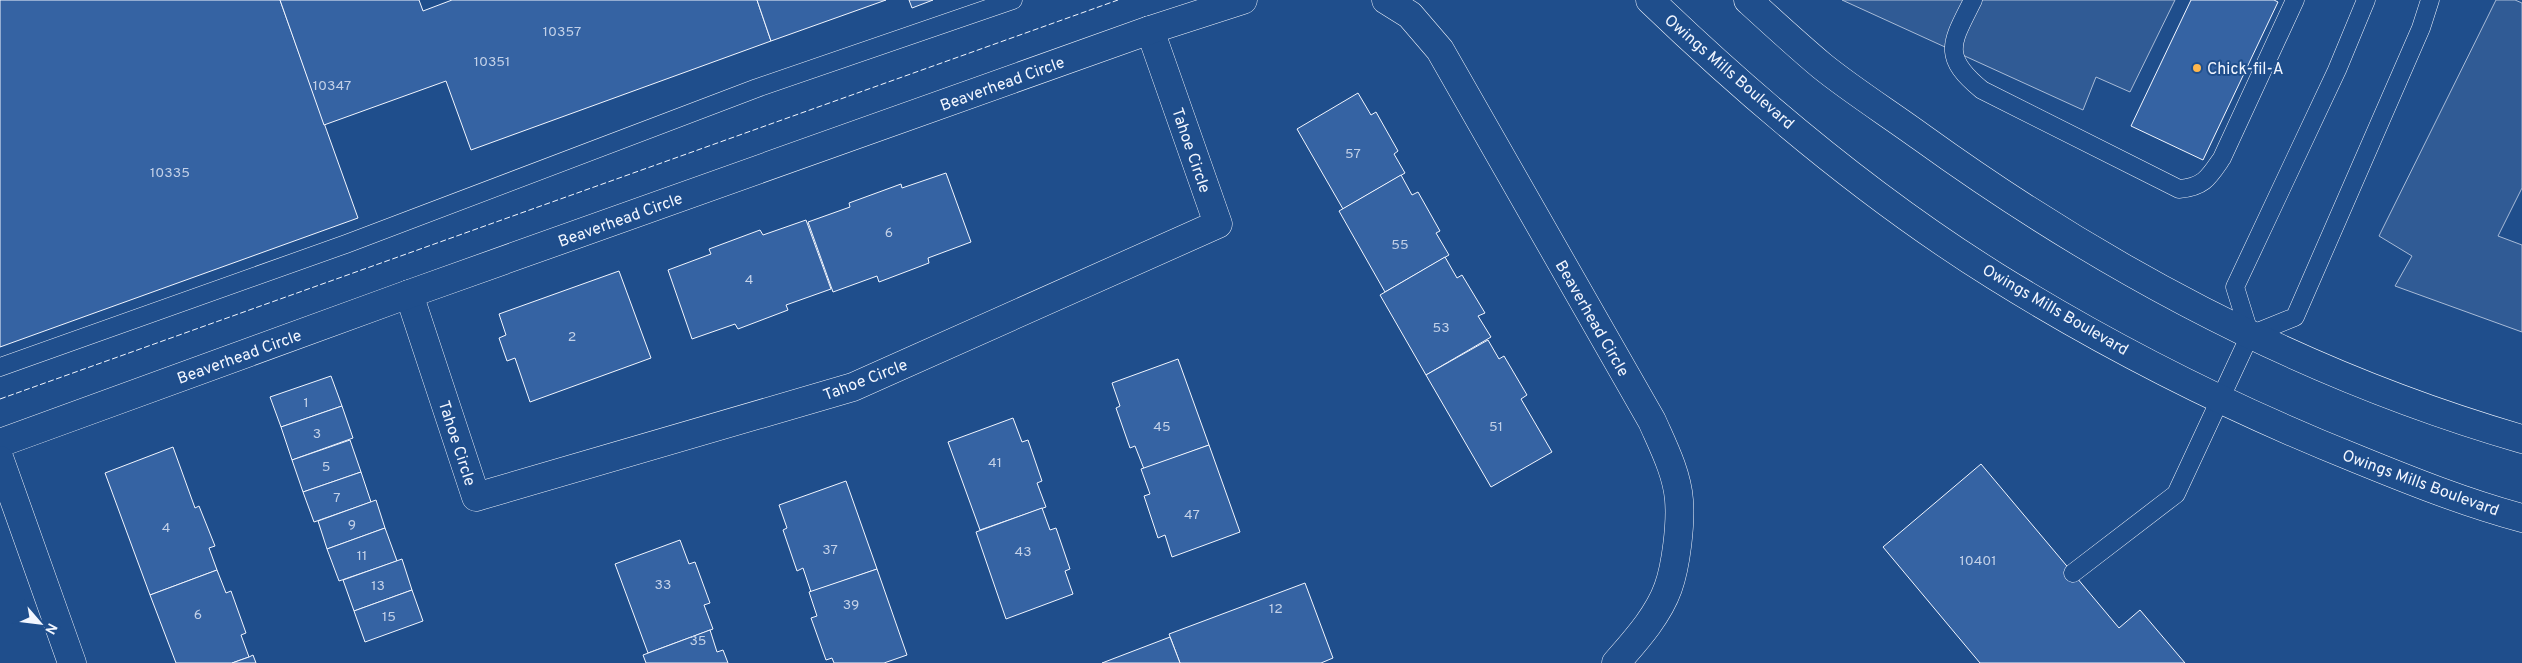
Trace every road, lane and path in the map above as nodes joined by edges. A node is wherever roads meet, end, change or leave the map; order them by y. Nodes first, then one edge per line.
1 (1013, 0) edge
2 (1243, 0) edge
3 (1386, 0) edge
4 (1650, 0) edge
5 (1748, 0) edge
6 (1973, 0) edge
7 (2295, 0) edge
8 (2366, 0) edge
9 (2430, 0) edge
10 (1150, 30) junction
11 (408, 294) junction
12 (2250, 335) junction
13 (0, 367) edge
14 (2220, 398) junction
15 (2522, 439) edge
16 (0, 443) edge
17 (0, 460) edge
18 (2522, 518) edge
19 (2073, 574) dead end
20 (72, 663) edge
21 (1616, 663) edge

1 - 13 lane
2 - 10 street, Beaverhead Circle
3 - 21 street, Beaverhead Circle
4 - 14 street, Owings Mills Boulevard
5 - 12 street
6 - 7 lane
8 - 12 lane
9 - 12 lane
10 - 11 street, Beaverhead Circle
10 - 11 street, Tahoe Circle
11 - 16 street, Beaverhead Circle
12 - 14 lane
12 - 15 street
14 - 18 street, Owings Mills Boulevard
14 - 19 lane
17 - 20 street

